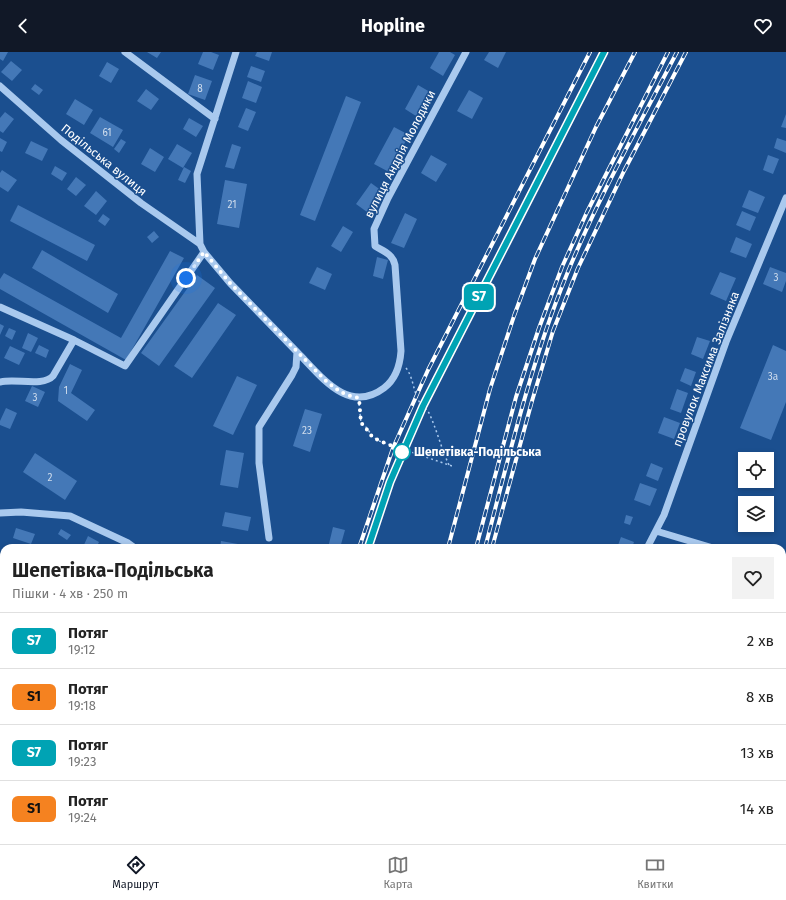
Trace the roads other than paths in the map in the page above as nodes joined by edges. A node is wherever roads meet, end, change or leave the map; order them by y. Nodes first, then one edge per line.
1 (125, 52) edge
2 (236, 52) edge
3 (466, 52) edge
4 (0, 86) edge
5 (215, 119) junction
6 (786, 198) edge
7 (200, 244) junction
8 (204, 252) junction
9 (0, 307) edge
10 (74, 340) junction
11 (297, 352) junction
12 (0, 382) edge
13 (0, 512) edge
14 (656, 531) junction
15 (269, 538) dead end
16 (129, 544) edge
17 (649, 544) edge
18 (700, 544) edge

1 - 5 street
2 - 5 street
3 - 11 street, вулиця Андрія Молодики
4 - 7 street, Подільська вулиця
5 - 7 street
6 - 14 street, провулок Максима Залізняка
7 - 8 street
8 - 10 street
8 - 11 street
9 - 10 street
10 - 12 street
11 - 15 street
13 - 16 street
14 - 17 street, провулок Максима Залізняка
14 - 18 street

